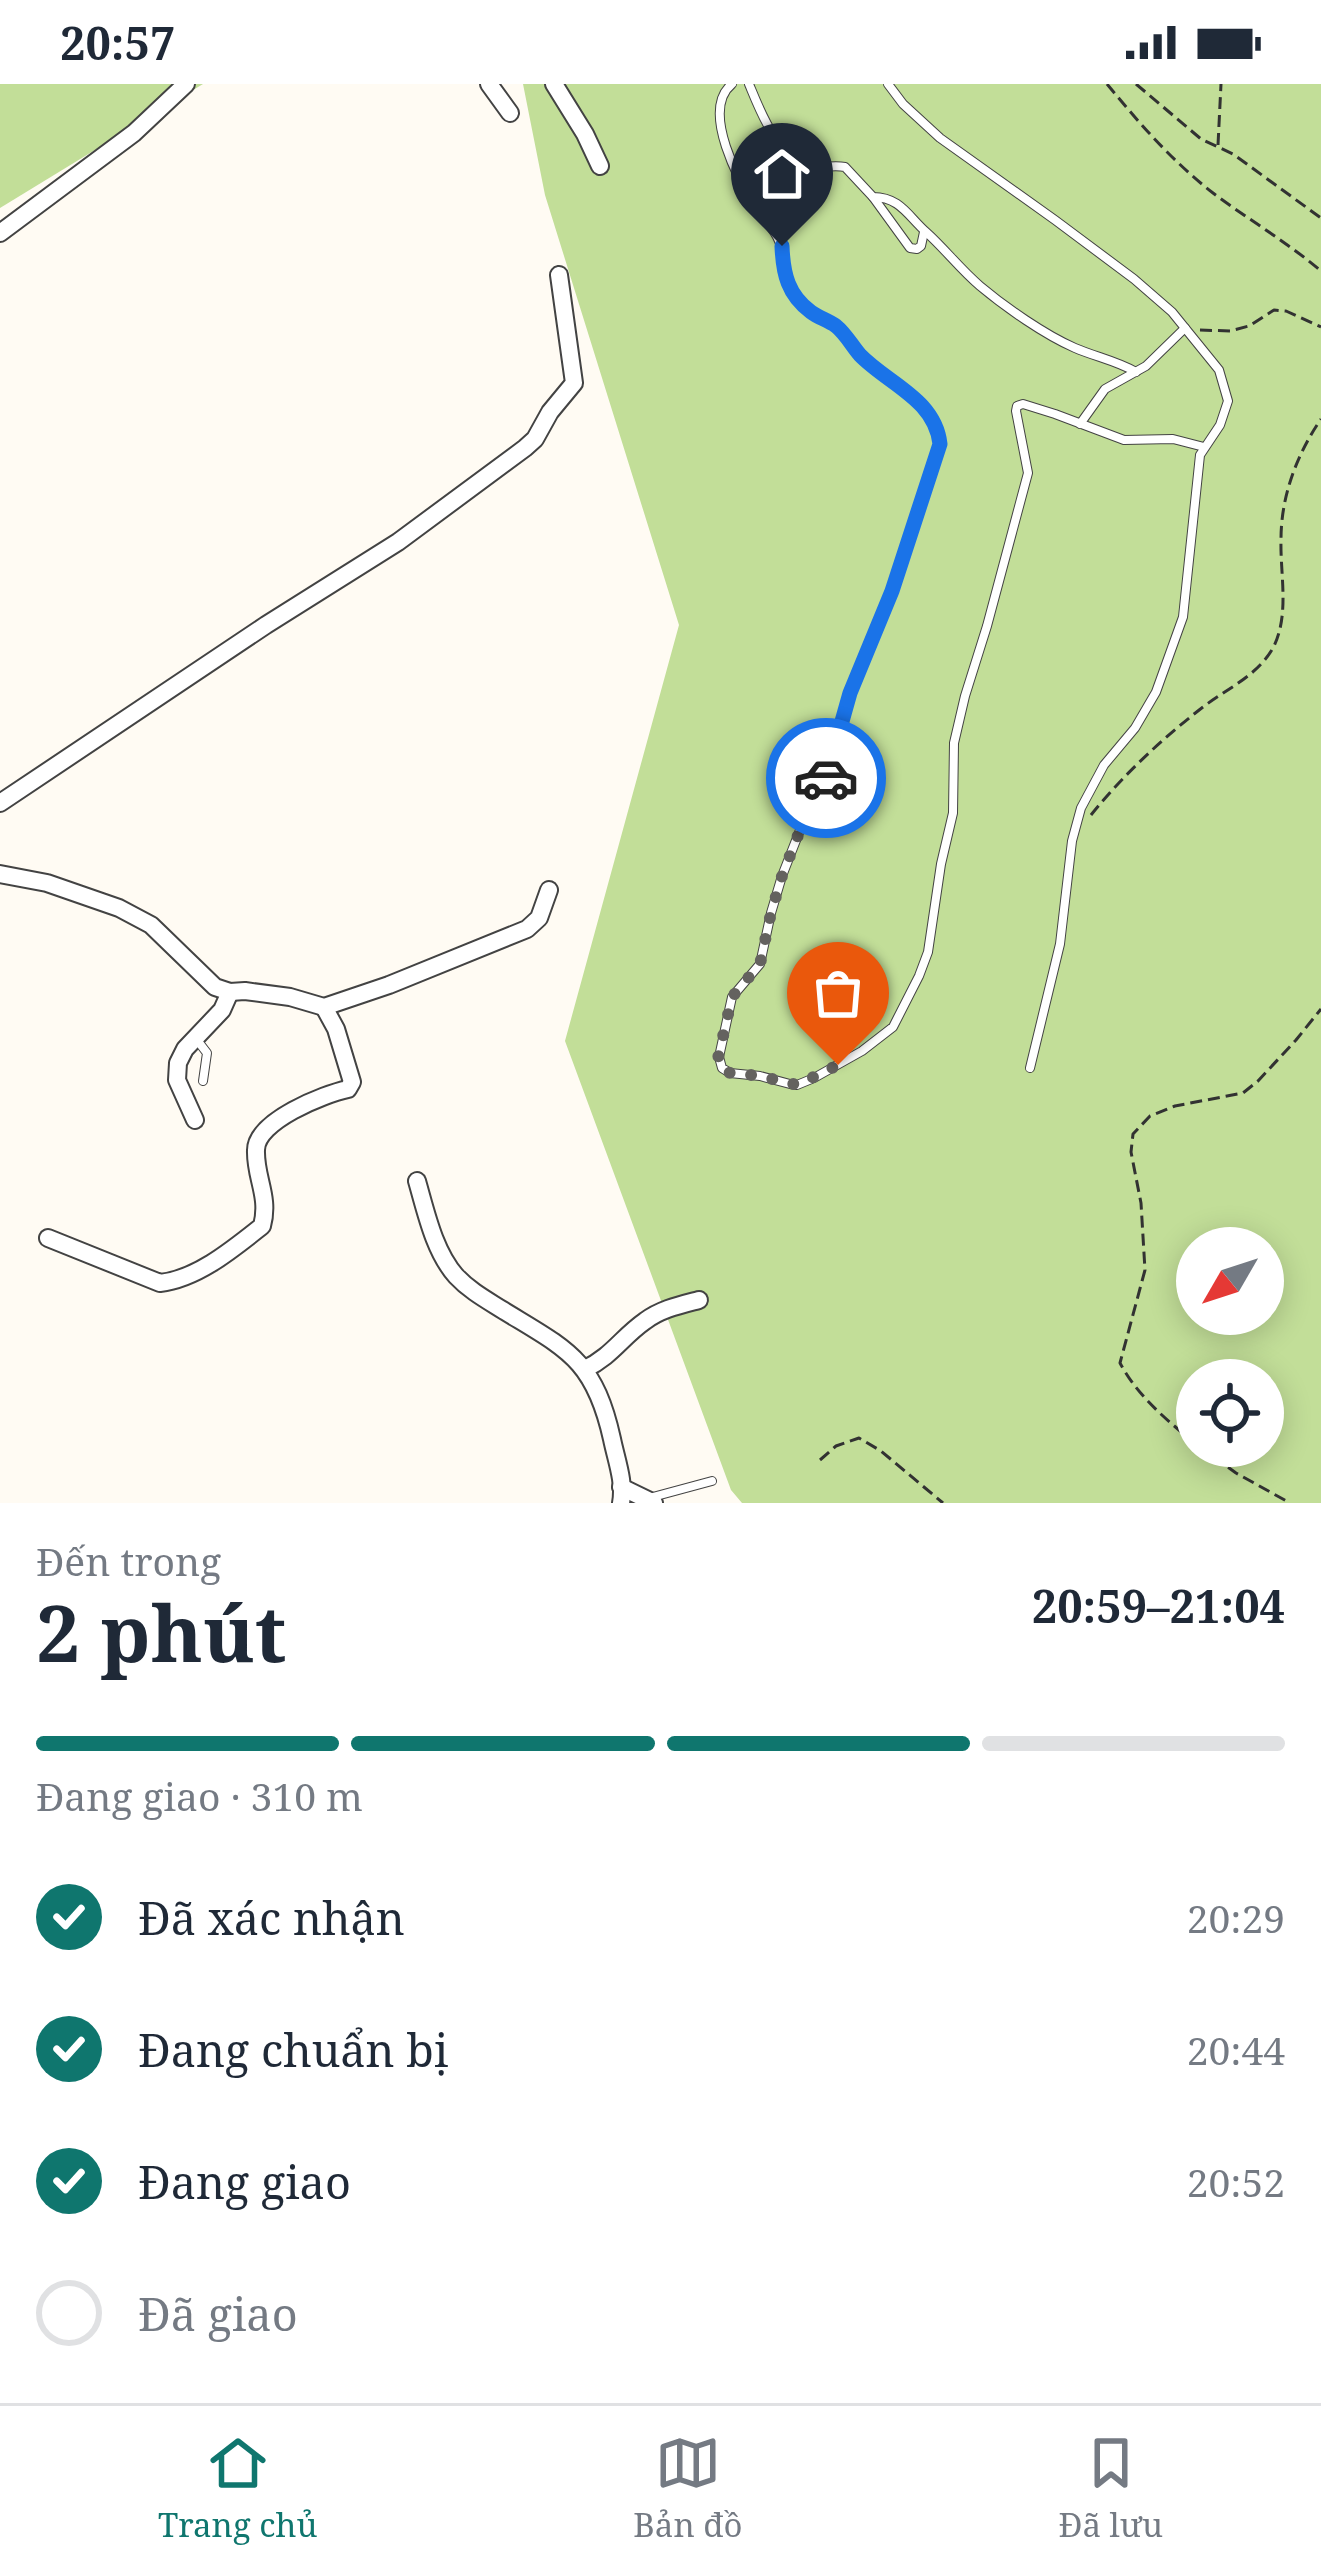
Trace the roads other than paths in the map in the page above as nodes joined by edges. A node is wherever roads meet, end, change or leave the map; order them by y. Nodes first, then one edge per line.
1 (186, 84) edge
2 (489, 84) edge
3 (554, 84) edge
4 (733, 84) edge
5 (749, 84) edge
6 (888, 84) edge
7 (510, 113) dead end
8 (600, 166) dead end
9 (873, 197) junction
10 (923, 230) junction
11 (0, 233) edge
12 (560, 274) dead end
13 (1186, 328) junction
14 (1136, 372) junction
15 (1080, 424) junction
16 (1204, 447) junction
17 (0, 803) edge
18 (0, 874) edge
19 (549, 890) dead end
20 (230, 992) junction
21 (324, 1007) junction
22 (196, 1038) junction
23 (1030, 1068) dead end
24 (203, 1081) dead end
25 (196, 1120) dead end
26 (417, 1181) dead end
27 (48, 1238) dead end
28 (699, 1300) dead end
29 (585, 1369) junction
30 (712, 1481) dead end
31 (621, 1495) edge
32 (651, 1501) edge

1 - 11 street
2 - 7 street
3 - 8 street
4 - 15 lane
5 - 9 lane
6 - 13 lane
9 - 10 lane
9 - 10 lane
10 - 14 lane
12 - 17 street
13 - 14 lane
13 - 16 lane
14 - 15 lane
15 - 16 lane
16 - 23 lane
18 - 20 street
19 - 21 street
20 - 21 street
20 - 22 street
21 - 27 street
22 - 24 lane
22 - 25 street
26 - 29 street
28 - 29 street
29 - 31 street
30 - 32 lane
31 - 32 street

